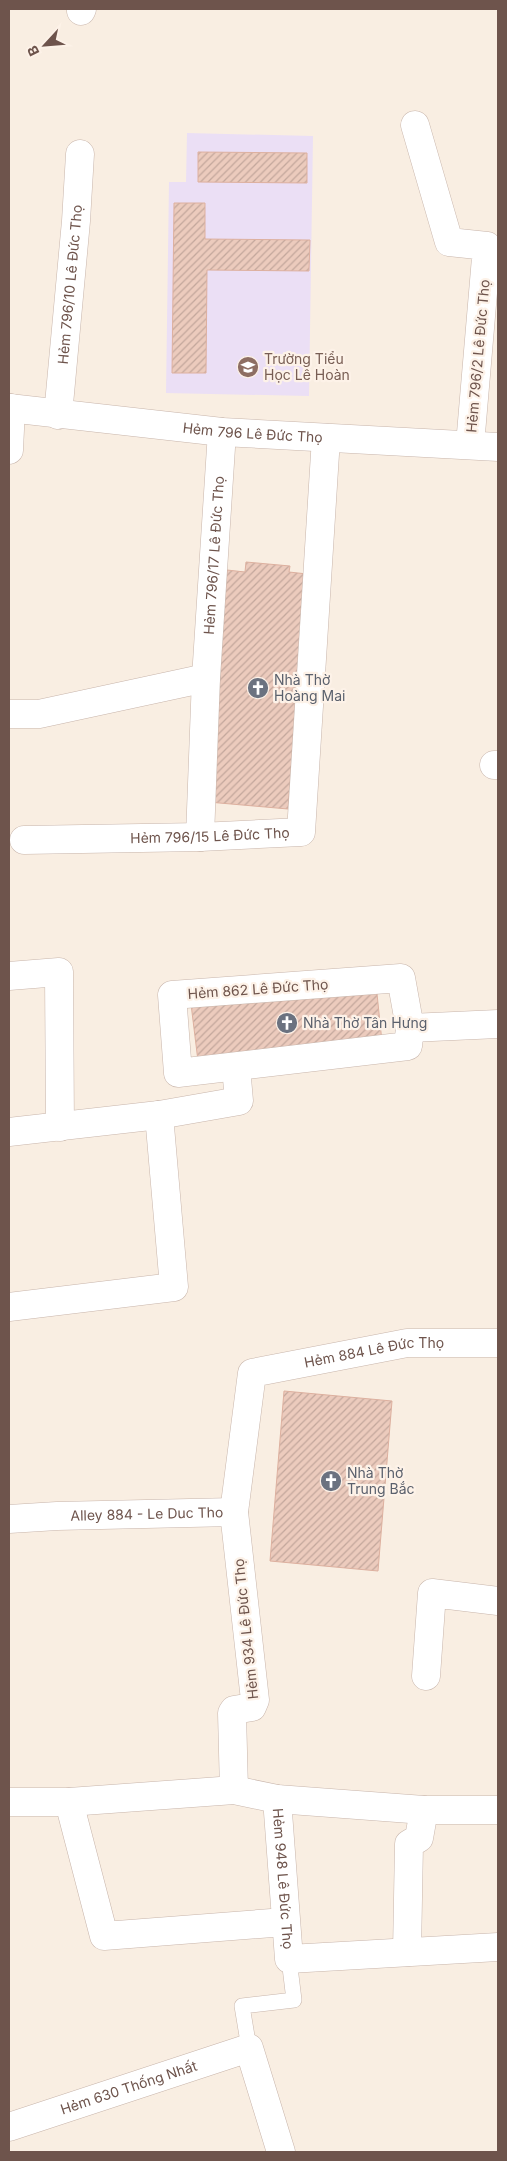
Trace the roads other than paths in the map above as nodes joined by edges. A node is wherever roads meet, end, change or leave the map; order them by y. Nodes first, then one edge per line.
1 (415, 126) dead end
2 (80, 154) dead end
3 (10, 408) edge
4 (58, 414) junction
5 (222, 432) junction
6 (326, 438) junction
7 (470, 445) junction
8 (498, 447) edge
9 (9, 450) edge
10 (206, 678) junction
11 (9, 714) edge
12 (200, 837) junction
13 (24, 840) dead end
14 (9, 976) edge
15 (498, 1024) edge
16 (410, 1028) junction
17 (236, 1067) junction
18 (158, 1115) junction
19 (60, 1127) junction
20 (9, 1132) edge
21 (9, 1307) edge
22 (498, 1343) edge
23 (234, 1512) junction
24 (9, 1519) edge
25 (498, 1601) edge
26 (426, 1676) dead end
27 (234, 1790) junction
28 (277, 1799) junction
29 (9, 1802) edge
30 (69, 1802) junction
31 (424, 1810) junction
32 (498, 1810) edge
33 (286, 1922) junction
34 (498, 1947) edge
35 (406, 1952) junction
36 (290, 1959) junction
37 (249, 2048) junction
38 (9, 2127) edge
39 (282, 2152) edge

1 - 7 street, Hẻm 796/2 Lê Đức Thọ
2 - 4 street, Hẻm 796/10 Lê Đức Thọ
3 - 4 street, Hẻm 796 Lê Đức Thọ
3 - 9 street
4 - 5 street, Hẻm 796 Lê Đức Thọ
5 - 6 street, Hẻm 796 Lê Đức Thọ
5 - 10 street, Hẻm 796/17 Lê Đức Thọ
6 - 7 street, Hẻm 796 Lê Đức Thọ
6 - 12 street, Hẻm 796/15 Lê Đức Thọ
7 - 8 street, Hẻm 796 Lê Đức Thọ
10 - 11 street
10 - 12 street, Hẻm 796/17 Lê Đức Thọ
12 - 13 street, Hẻm 796/15 Lê Đức Thọ
14 - 19 street
15 - 16 street
16 - 17 street, Hẻm 862 Lê Đức Thọ
16 - 17 street, Hẻm 862 Lê Đức Thọ
17 - 18 street
18 - 19 street
18 - 21 street
19 - 20 street
22 - 23 street, Alley 884 - Le Duc Tho
23 - 24 street, Alley 884 - Le Duc Tho
23 - 27 street, Hẻm 934 Lê Đức Thọ
25 - 26 street
27 - 28 street, Hẻm 948 Lê Đức Thọ
27 - 30 street, Hẻm 948 Lê Đức Thọ
28 - 31 street
28 - 33 street, Hẻm 948 Lê Đức Thọ
29 - 30 street, Hẻm 948 Lê Đức Thọ
30 - 33 street
31 - 32 street
31 - 35 street
33 - 36 street, Hẻm 948 Lê Đức Thọ
34 - 35 street, Hẻm 948 Lê Đức Thọ
35 - 36 street, Hẻm 948 Lê Đức Thọ
36 - 37 lane
37 - 38 street, Hẻm 630 Thống Nhất
37 - 39 street

